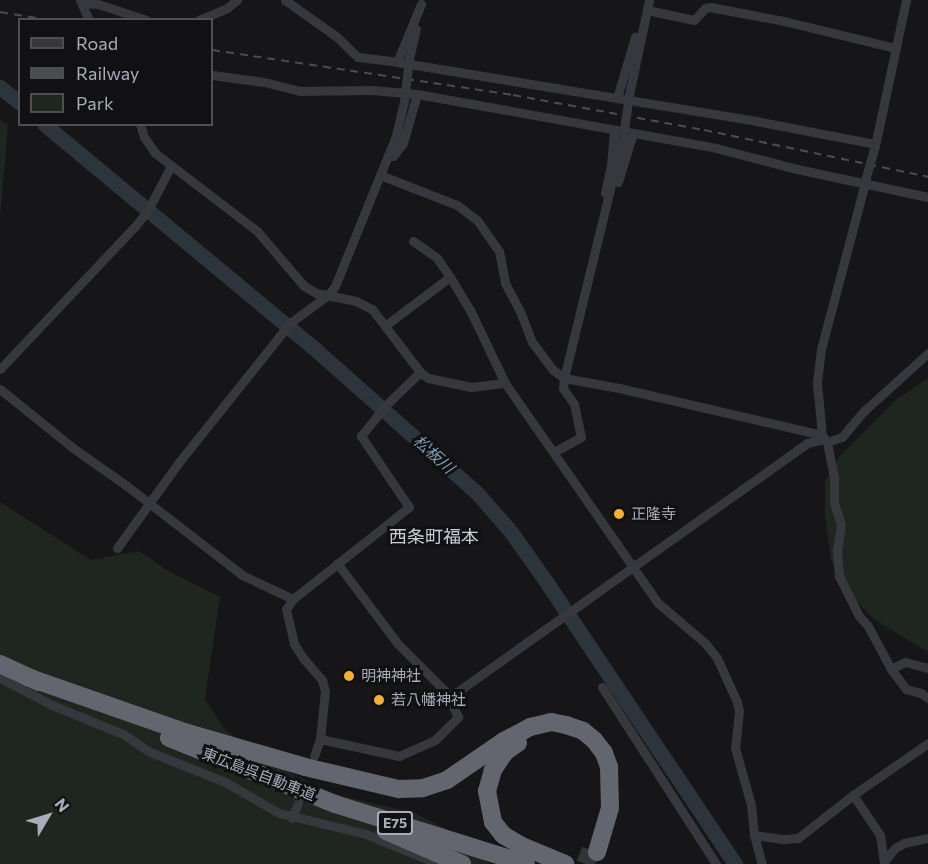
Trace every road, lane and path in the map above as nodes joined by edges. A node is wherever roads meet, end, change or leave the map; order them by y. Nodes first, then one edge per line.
1 (237, 0) edge
2 (285, 0) edge
3 (906, 0) edge
4 (81, 1) edge
5 (421, 2) edge
6 (648, 5) edge
7 (88, 18) edge
8 (140, 18) edge
9 (204, 18) edge
10 (642, 27) junction
11 (896, 48) junction
12 (397, 62) junction
13 (213, 75) edge
14 (417, 93) junction
15 (617, 98) junction
16 (141, 126) edge
17 (614, 130) junction
18 (628, 135) junction
19 (875, 145) junction
20 (388, 156) junction
21 (171, 166) junction
22 (380, 176) junction
23 (866, 180) junction
24 (928, 197) edge
25 (606, 204) junction
26 (413, 241) dead end
27 (450, 277) junction
28 (329, 294) junction
29 (316, 298) junction
30 (386, 325) junction
31 (928, 353) edge
32 (0, 369) edge
33 (420, 372) junction
34 (564, 378) junction
35 (505, 383) junction
36 (0, 389) edge
37 (824, 438) junction
38 (554, 452) junction
39 (151, 504) junction
40 (117, 548) dead end
41 (337, 563) junction
42 (632, 569) junction
43 (293, 599) junction
44 (0, 664) edge
45 (928, 668) edge
46 (891, 669) junction
47 (27, 676) junction
48 (0, 678) edge
49 (602, 687) dead end
50 (450, 697) junction
51 (928, 699) edge
52 (320, 739) junction
53 (928, 743) edge
54 (314, 756) dead end
55 (266, 777) junction
56 (853, 795) junction
57 (298, 803) dead end
58 (292, 818) junction
59 (754, 835) junction
60 (928, 838) edge
61 (885, 862) edge
62 (439, 864) edge
63 (462, 864) edge
64 (526, 864) edge
65 (565, 864) edge
66 (716, 864) edge
67 (762, 864) edge

1 - 9 street
2 - 12 street
3 - 11 street
4 - 7 street
4 - 8 street
5 - 12 street
5 - 20 street, bridge
6 - 10 street
6 - 11 street
10 - 15 street
10 - 18 street, bridge
11 - 19 street
12 - 15 street
13 - 14 street
14 - 17 street
14 - 20 street
15 - 19 street
16 - 21 street
17 - 18 street
17 - 25 street
18 - 23 street
18 - 25 street
19 - 23 street, bridge
20 - 22 street
21 - 29 street
21 - 32 street
22 - 28 street
22 - 34 street
23 - 24 street
23 - 37 street
25 - 34 street
26 - 27 street
27 - 30 street
27 - 35 street
28 - 29 street
28 - 30 street
29 - 39 street
30 - 33 street
31 - 37 street
33 - 35 street
33 - 41 street
34 - 37 street
34 - 38 street
35 - 38 street
36 - 39 street
37 - 42 street
37 - 46 street
38 - 42 street
39 - 40 street
39 - 43 street
41 - 43 street
41 - 50 street
42 - 50 street
42 - 59 street
43 - 52 street
44 - 47 highway, 東広島呉自動車道 / E75
45 - 46 street
46 - 51 street
47 - 55 highway, 東広島呉自動車道 / E75
47 - 65 highway
48 - 58 street
49 - 66 street
50 - 52 street
52 - 54 street
53 - 56 street
55 - 63 highway
55 - 64 highway, 東広島呉自動車道 / E75
56 - 59 street
56 - 61 street
57 - 58 street
58 - 62 street
59 - 67 street
60 - 61 street

